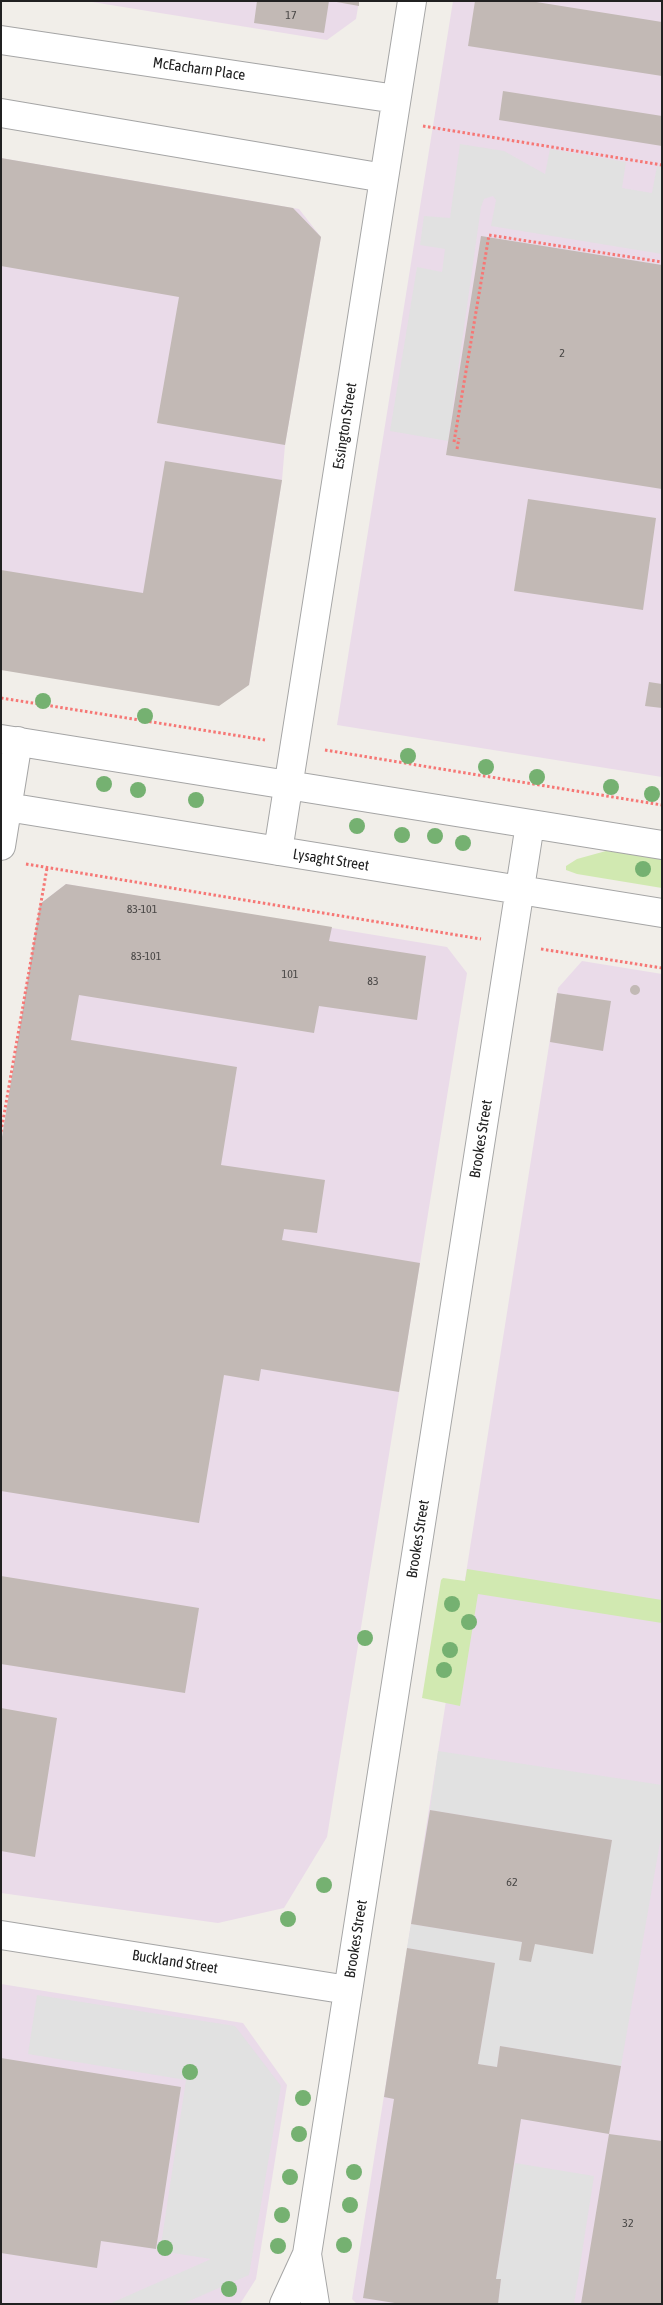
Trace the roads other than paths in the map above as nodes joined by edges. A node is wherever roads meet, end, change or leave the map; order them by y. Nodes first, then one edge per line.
1 (412, 1) edge
2 (1, 40) edge
3 (395, 110) junction
4 (1, 113) edge
5 (384, 178) junction
6 (9, 740) edge
7 (288, 785) junction
8 (4, 807) edge
9 (530, 824) junction
10 (662, 845) edge
11 (278, 851) junction
12 (10, 854) edge
13 (519, 890) junction
14 (662, 913) edge
15 (1, 1935) edge
16 (348, 1990) junction
17 (307, 2254) junction
18 (284, 2304) edge
19 (315, 2304) edge

1 - 3 street, Essington Street
2 - 3 street, McEacharn Place
3 - 5 street, Essington Street
4 - 5 street
5 - 7 street, Essington Street
6 - 7 street
6 - 8 street
7 - 9 street
7 - 11 street, Essington Street
8 - 11 street, Lysaght Street
8 - 12 street
9 - 10 street
9 - 13 street, Brookes Street
11 - 13 street, Lysaght Street
13 - 14 street, Lysaght Street
13 - 16 street, Brookes Street
15 - 16 street, Buckland Street
16 - 17 street, Brookes Street
17 - 18 street, Brookes Street
17 - 19 street, Brookes Street

